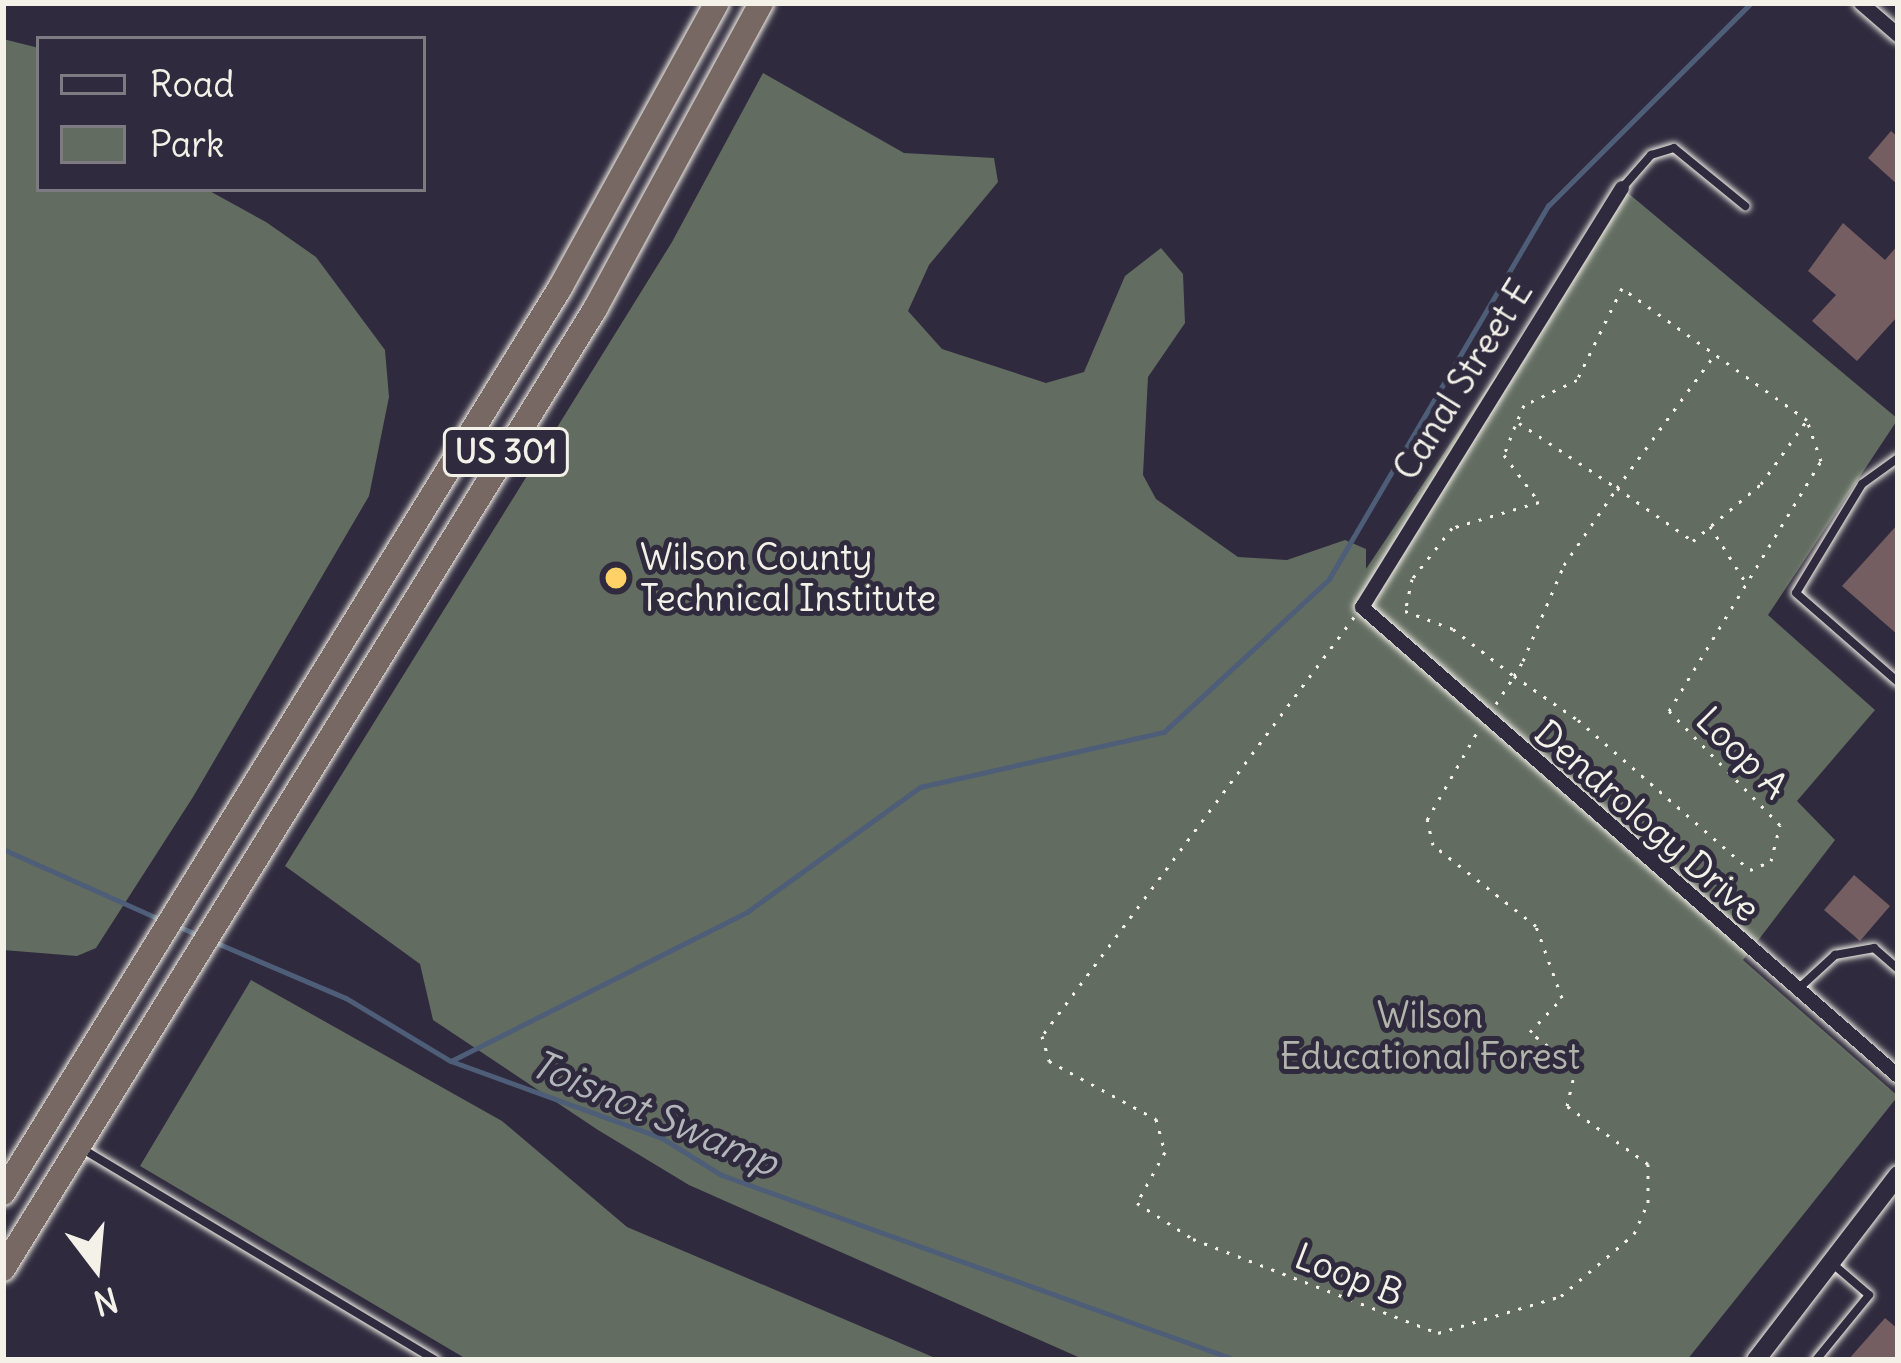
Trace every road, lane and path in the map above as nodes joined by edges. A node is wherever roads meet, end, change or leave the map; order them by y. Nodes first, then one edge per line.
1 (717, 3) edge
2 (761, 3) edge
3 (1861, 3) edge
4 (1898, 35) edge
5 (1622, 188) joint
6 (1745, 206) dead end
7 (1713, 356) junction
8 (1517, 421) junction
9 (1807, 421) junction
10 (1898, 458) edge
11 (1617, 488) junction
12 (1709, 525) junction
13 (1747, 586) junction
14 (1362, 607) junction
15 (1514, 676) junction
16 (1898, 682) edge
17 (1484, 722) junction
18 (1898, 968) edge
19 (1797, 990) junction
20 (1898, 1076) edge
21 (79, 1147) junction
22 (1898, 1175) edge
23 (3, 1193) edge
24 (1831, 1262) junction
25 (3, 1269) edge
26 (1765, 1357) edge
27 (434, 1360) edge
28 (1816, 1360) edge

1 - 23 highway, US 301
2 - 21 highway, US 301
3 - 4 street
5 - 6 lane
5 - 14 street, Canal Street E
7 - 8 path
7 - 9 path
7 - 11 path
8 - 11 path
8 - 15 path, Loop A
9 - 12 path
9 - 13 path, Loop A
10 - 16 lane
11 - 12 path
11 - 15 path
12 - 13 path
13 - 15 path, Loop A
14 - 17 street, Dendrology Drive
14 - 17 path, Loop B
15 - 17 path
17 - 19 street, Dendrology Drive
18 - 19 lane
19 - 20 street, Dendrology Drive
21 - 25 highway, US 301
21 - 27 lane
22 - 24 main road
24 - 26 main road
24 - 28 lane

